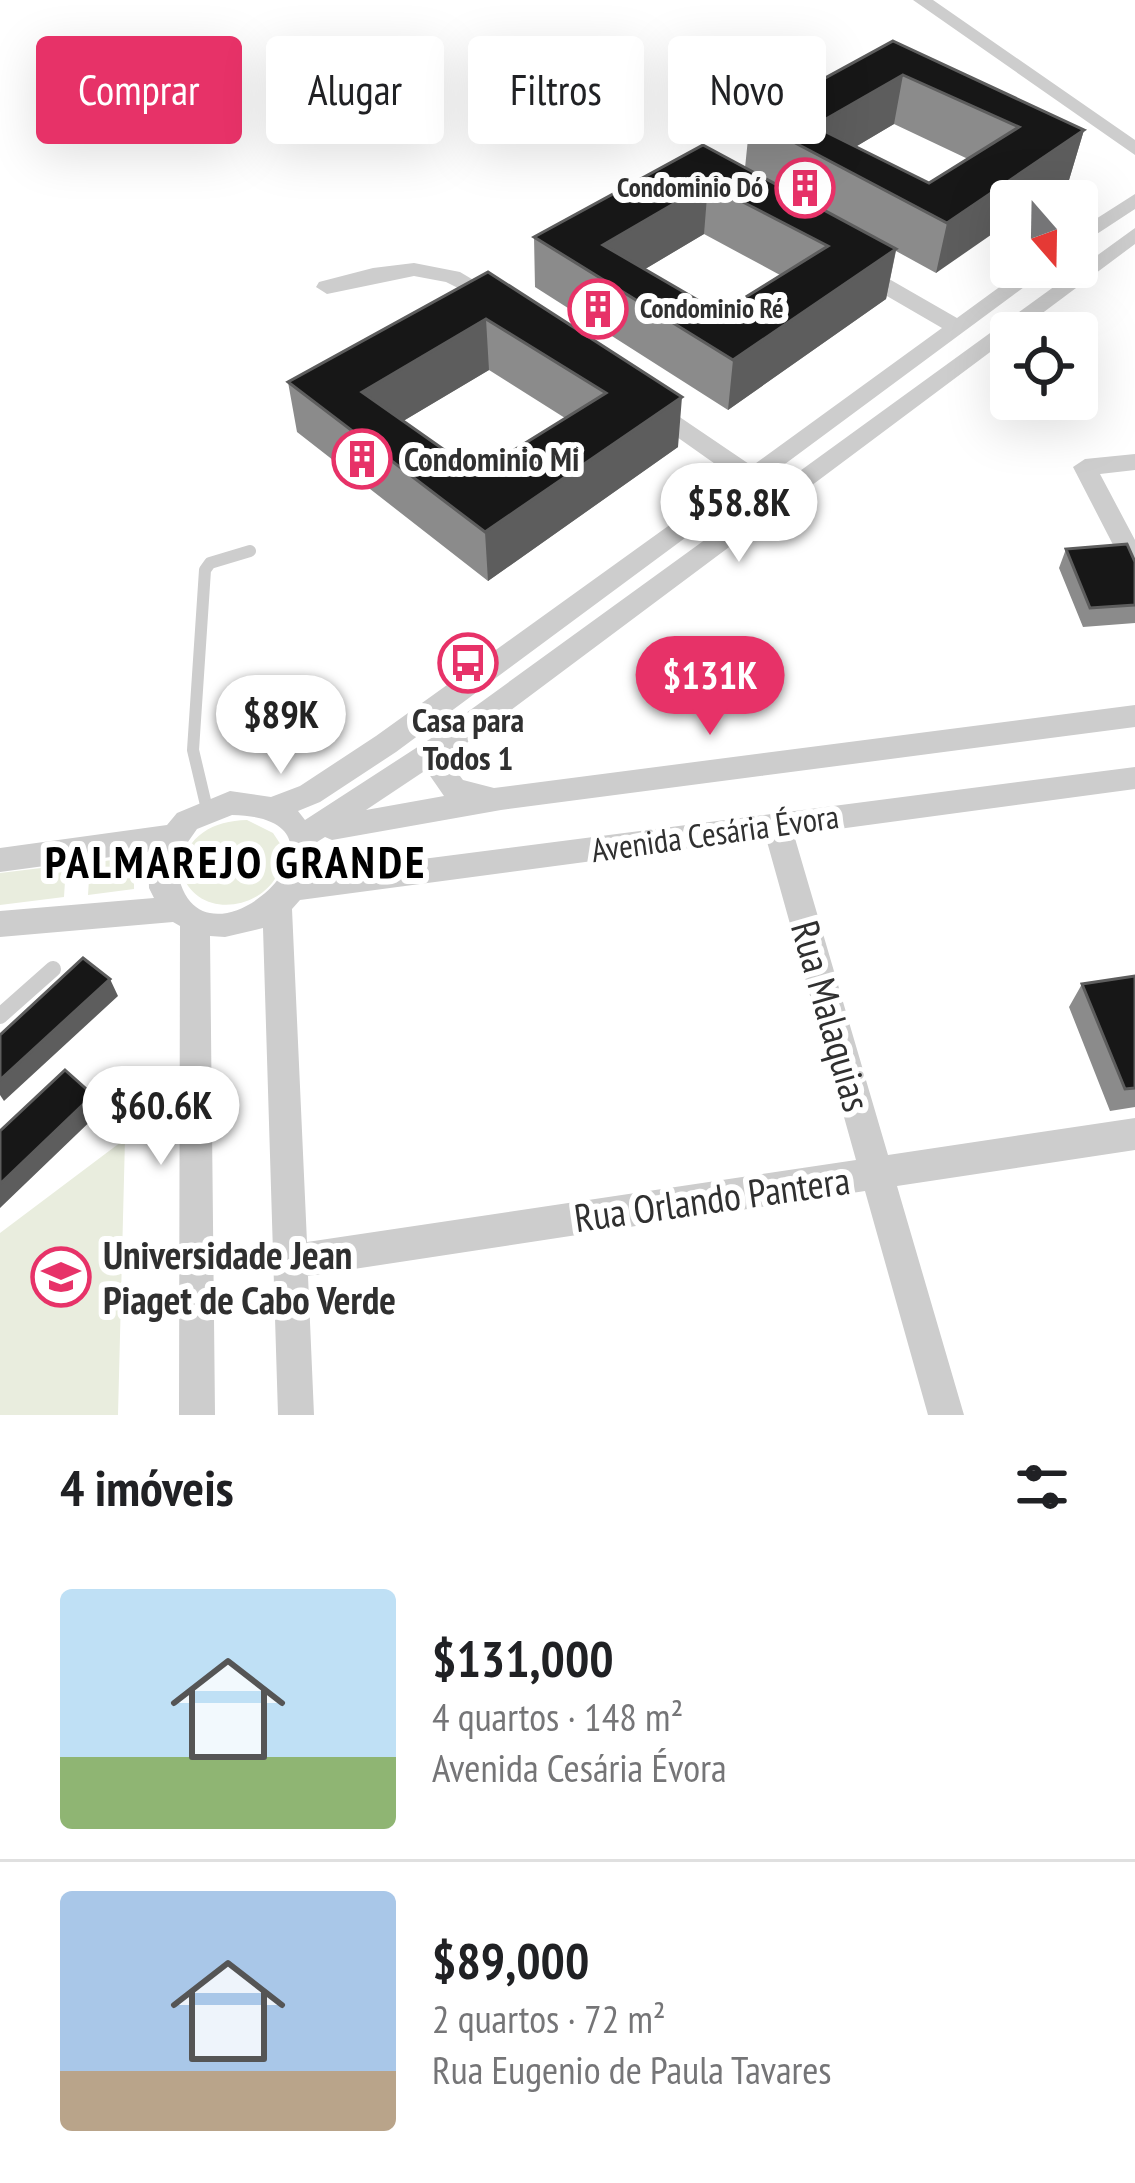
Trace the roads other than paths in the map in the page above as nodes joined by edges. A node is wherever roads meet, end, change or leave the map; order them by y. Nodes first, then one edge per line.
1 (922, 0) edge
2 (949, 0) edge
3 (1135, 128) edge
4 (1135, 148) edge
5 (1135, 200) edge
6 (1098, 227) edge
7 (1135, 233) edge
8 (836, 258) edge
9 (327, 287) dead end
10 (1011, 288) edge
11 (521, 317) edge
12 (956, 327) junction
13 (636, 397) edge
14 (1135, 462) edge
15 (751, 477) junction
16 (250, 551) dead end
17 (1135, 564) edge
18 (1135, 716) edge
19 (442, 745) junction
20 (1135, 778) edge
21 (501, 798) junction
22 (273, 808) junction
23 (207, 809) junction
24 (777, 825) junction
25 (171, 837) junction
26 (302, 837) junction
27 (0, 860) edge
28 (286, 897) junction
29 (185, 915) junction
30 (0, 923) edge
31 (53, 969) dead end
32 (0, 1016) edge
33 (1135, 1134) edge
34 (877, 1175) junction
35 (288, 1262) junction
36 (196, 1415) edge
37 (296, 1415) edge
38 (946, 1415) edge

1 - 4 street
2 - 3 street
5 - 6 street
7 - 19 street
8 - 12 street
9 - 11 street
10 - 12 street
12 - 15 street
13 - 15 street
14 - 17 street
15 - 22 street
16 - 23 lane
18 - 21 street, Avenida Cesária Évora
19 - 21 street
19 - 26 street
20 - 24 street, Avenida Cesária Évora
21 - 26 street, Avenida Cesária Évora
22 - 23 street
22 - 26 street
23 - 25 street
24 - 28 street, Avenida Cesária Évora
24 - 34 street, Rua Malaquias
25 - 27 street
25 - 29 street
26 - 28 street
28 - 29 street
28 - 35 street
29 - 30 street
29 - 36 street
31 - 32 lane
33 - 34 street, Rua Orlando Pantera
34 - 35 street, Rua Orlando Pantera
34 - 38 street, Rua Malaquias
35 - 37 street

